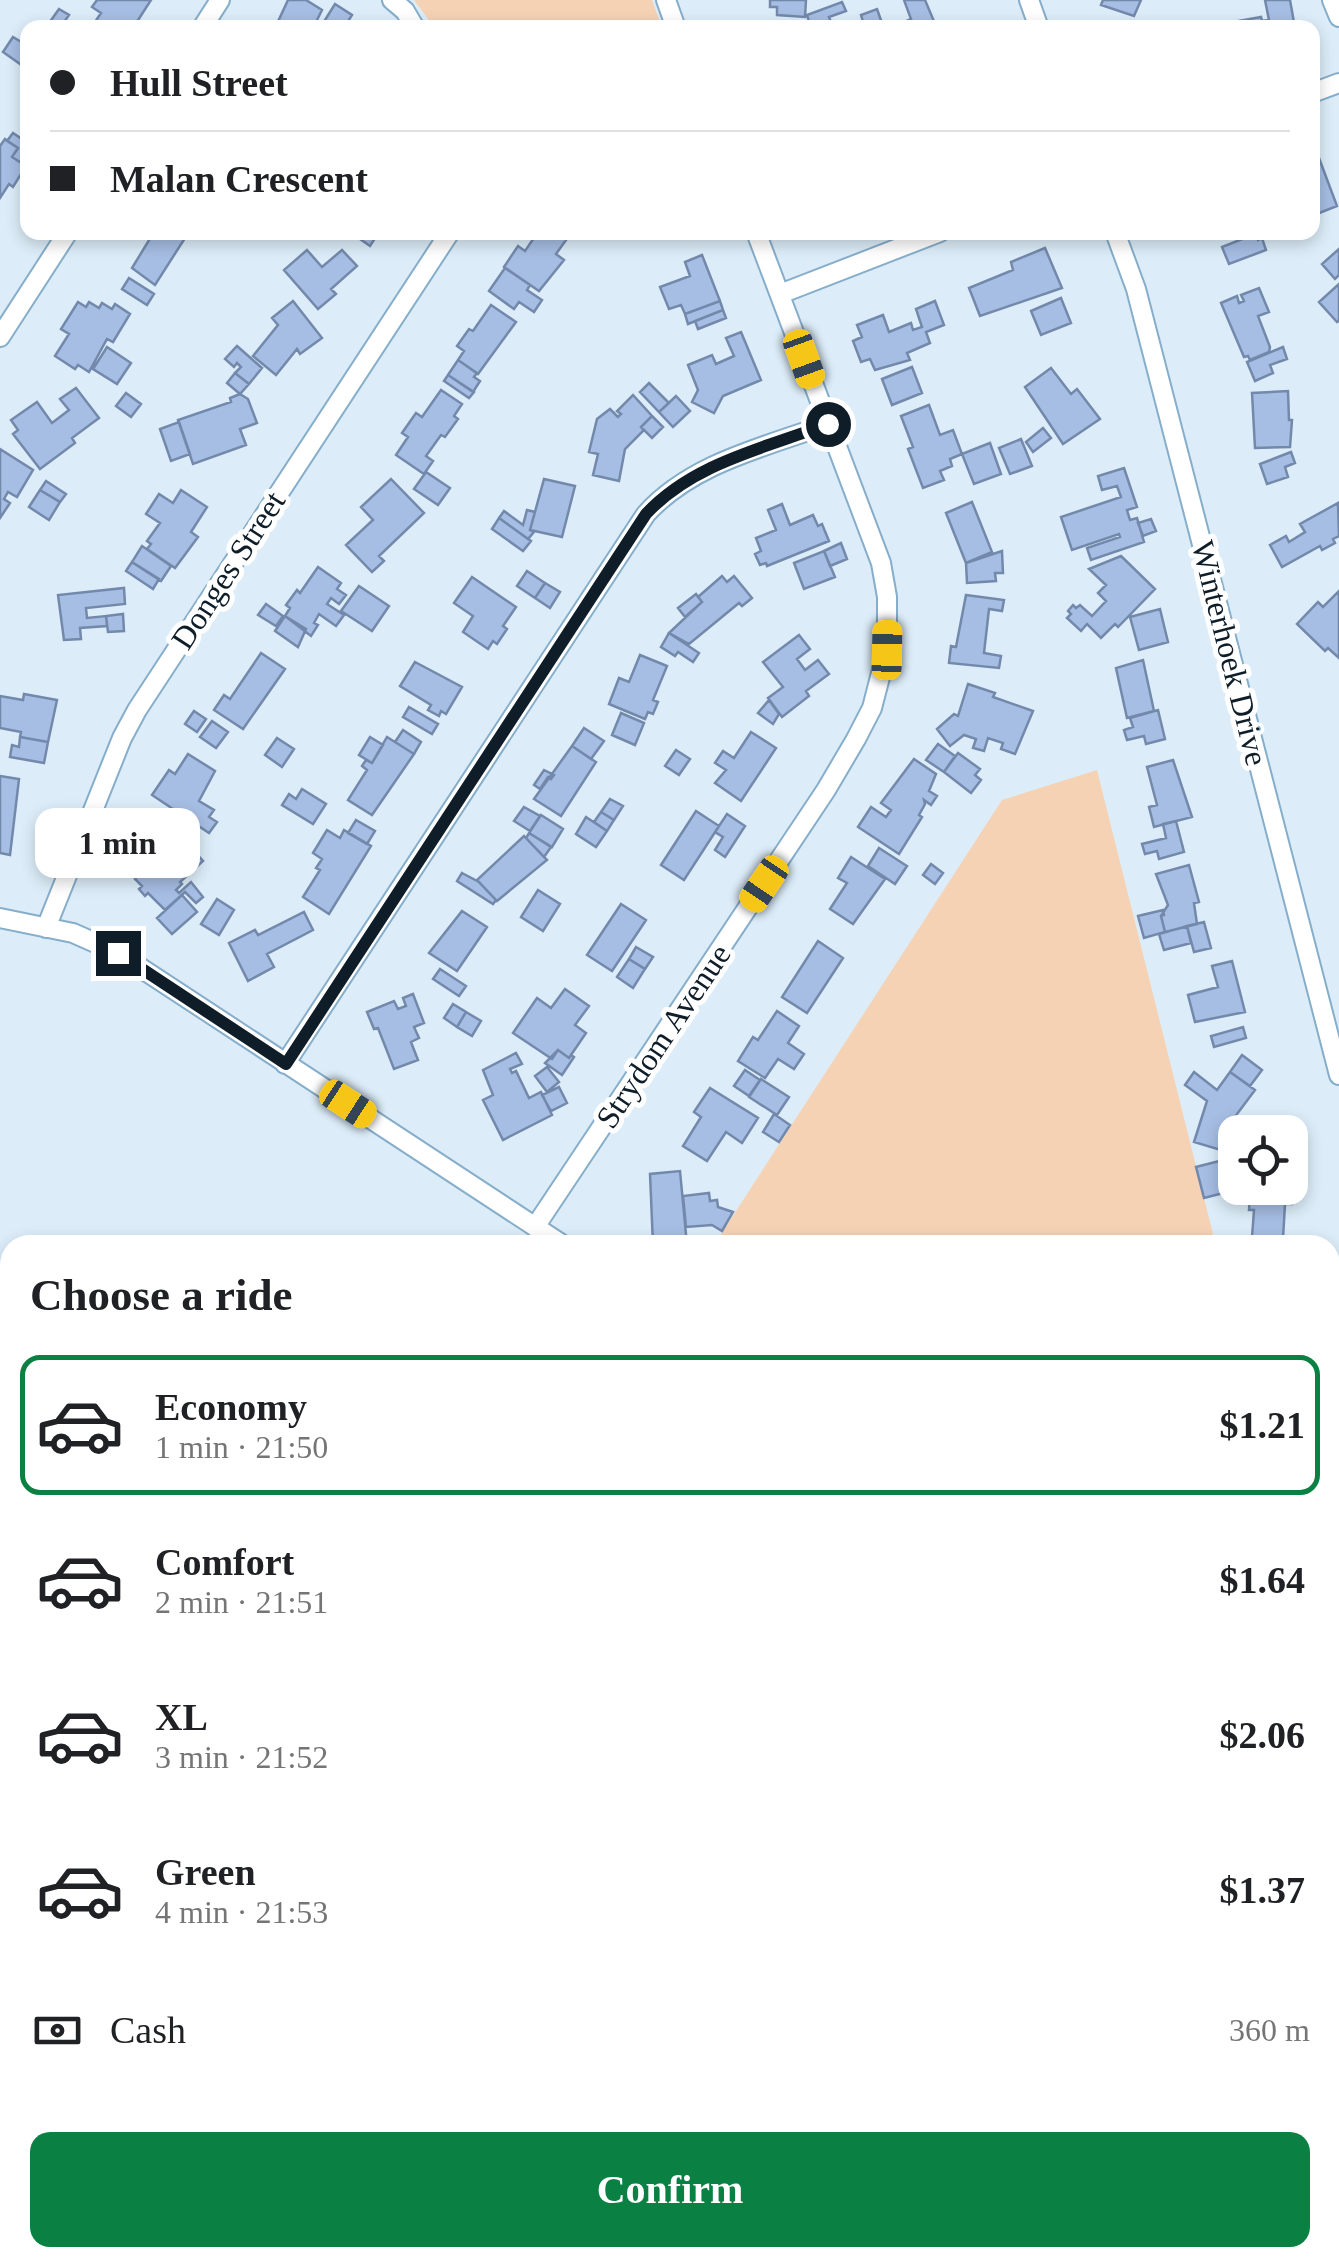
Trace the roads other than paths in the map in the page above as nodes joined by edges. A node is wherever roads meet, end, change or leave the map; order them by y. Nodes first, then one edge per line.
1 (392, 0) edge
2 (1332, 0) edge
3 (1339, 17) edge
4 (409, 20) edge
5 (63, 240) edge
6 (445, 240) edge
7 (759, 240) edge
8 (919, 240) edge
9 (1118, 240) edge
10 (780, 294) junction
11 (0, 337) edge
12 (828, 424) junction
13 (0, 918) edge
14 (46, 928) junction
15 (286, 1064) junction
16 (1339, 1075) edge
17 (535, 1227) junction
18 (547, 1235) edge

1 - 4 street
2 - 3 street
5 - 11 street
6 - 14 street, Donges Street
7 - 10 street, Strydom Avenue
8 - 10 street
9 - 16 street, Winterhoek Drive
10 - 12 street, Strydom Avenue
12 - 15 street
12 - 17 street, Strydom Avenue
13 - 14 street
14 - 15 street
15 - 17 street
17 - 18 street

